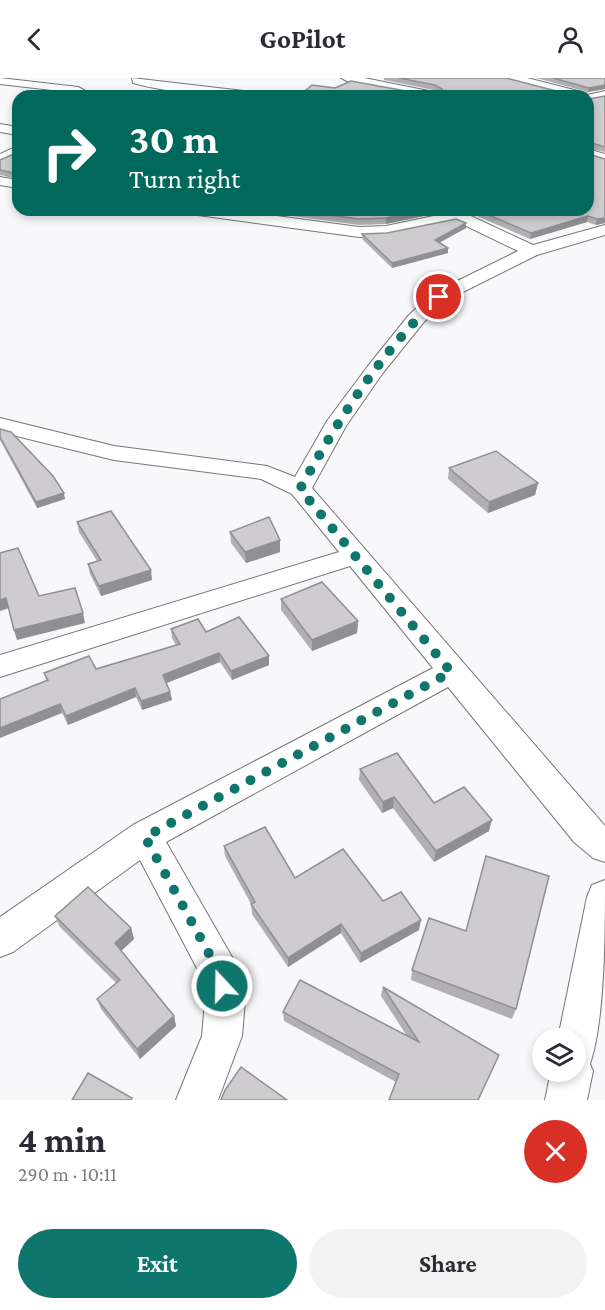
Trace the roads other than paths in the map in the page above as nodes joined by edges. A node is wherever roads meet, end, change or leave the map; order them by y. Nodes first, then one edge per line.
1 (138, 78) edge
2 (346, 78) edge
3 (511, 78) edge
4 (20, 80) edge
5 (0, 81) edge
6 (0, 90) edge
7 (78, 90) dead end
8 (200, 90) edge
9 (405, 90) edge
10 (558, 90) edge
11 (242, 216) edge
12 (440, 216) edge
13 (457, 216) edge
14 (605, 230) edge
15 (531, 251) junction
16 (0, 425) edge
17 (300, 489) junction
18 (356, 556) junction
19 (0, 666) edge
20 (451, 672) junction
21 (145, 837) junction
22 (605, 847) edge
23 (605, 897) edge
24 (0, 939) edge
25 (580, 1028) edge
26 (570, 1082) edge
27 (197, 1100) edge
28 (566, 1100) edge

1 - 8 street
2 - 9 street
3 - 10 street
4 - 5 street
4 - 6 street
4 - 7 street
11 - 12 street
13 - 15 street
14 - 15 street
15 - 17 street
16 - 17 street
17 - 18 street
18 - 19 street
18 - 20 street
20 - 21 street
20 - 22 street
21 - 24 street
21 - 27 street
23 - 25 street
26 - 28 street

